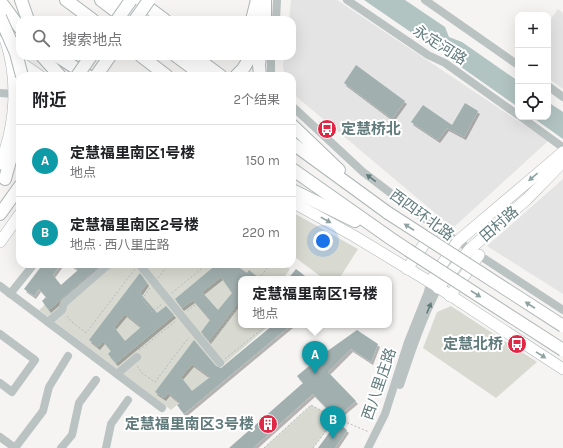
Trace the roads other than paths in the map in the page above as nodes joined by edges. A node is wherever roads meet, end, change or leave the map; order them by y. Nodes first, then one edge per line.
1 (66, 0) edge
2 (101, 0) edge
3 (138, 0) edge
4 (149, 0) edge
5 (257, 0) edge
6 (265, 0) edge
7 (277, 0) edge
8 (347, 0) edge
9 (426, 0) edge
10 (0, 1) edge
11 (122, 1) edge
12 (21, 2) edge
13 (26, 16) edge
14 (88, 16) edge
15 (118, 16) edge
16 (122, 16) edge
17 (138, 16) edge
18 (139, 16) edge
19 (160, 16) edge
20 (253, 16) edge
21 (265, 16) edge
22 (276, 16) edge
23 (0, 17) edge
24 (16, 23) edge
25 (0, 26) edge
26 (16, 53) edge
27 (10, 55) junction
28 (16, 59) edge
29 (17, 60) edge
30 (18, 60) edge
31 (46, 60) edge
32 (63, 60) edge
33 (88, 60) edge
34 (107, 60) edge
35 (145, 60) edge
36 (181, 60) edge
37 (199, 60) edge
38 (271, 60) edge
39 (257, 63) edge
40 (515, 63) edge
41 (21, 72) edge
42 (34, 72) edge
43 (56, 72) edge
44 (80, 72) edge
45 (82, 72) edge
46 (99, 72) edge
47 (162, 72) edge
48 (197, 72) edge
49 (216, 72) edge
50 (240, 72) edge
51 (271, 72) edge
52 (551, 88) edge
53 (0, 93) edge
54 (14, 94) junction
55 (563, 97) edge
56 (296, 110) edge
57 (515, 113) edge
58 (524, 120) edge
59 (296, 129) edge
60 (16, 138) edge
61 (296, 140) edge
62 (296, 146) edge
63 (562, 149) edge
64 (315, 160) junction
65 (563, 162) edge
66 (16, 163) edge
67 (0, 164) edge
68 (296, 173) edge
69 (2, 182) edge
70 (16, 192) edge
71 (296, 192) edge
72 (375, 203) junction
73 (296, 204) edge
74 (0, 214) edge
75 (16, 220) edge
76 (436, 227) junction
77 (390, 238) junction
78 (458, 241) junction
79 (0, 242) edge
80 (474, 252) junction
81 (31, 268) edge
82 (104, 268) edge
83 (142, 268) edge
84 (408, 269) junction
85 (434, 285) junction
86 (0, 286) edge
87 (10, 294) junction
88 (450, 296) junction
89 (563, 310) edge
90 (48, 322) junction
91 (563, 326) edge
92 (0, 334) edge
93 (563, 350) edge
94 (68, 356) dead end
95 (135, 359) road end
96 (220, 363) road end
97 (563, 368) edge
98 (117, 374) junction
99 (96, 380) dead end
100 (0, 383) edge
101 (128, 400) dead end
102 (162, 408) dead end
103 (0, 437) edge
104 (61, 448) edge
105 (106, 448) edge
106 (368, 448) edge
107 (374, 448) edge

1 - 14 highway
2 - 16 highway
3 - 19 highway
4 - 17 highway, bridge
5 - 20 highway
6 - 21 highway
7 - 22 street
8 - 57 street, 永定河路
9 - 40 street, 永定河路
10 - 24 highway
11 - 15 highway, bridge
11 - 18 highway
12 - 13 highway
23 - 26 highway, bridge
25 - 27 main road
27 - 28 main road
27 - 54 main road
29 - 42 main road
30 - 41 highway, bridge
31 - 43 highway
32 - 45 highway
33 - 44 highway, bridge
34 - 46 highway
35 - 47 highway
36 - 48 highway
37 - 49 highway
38 - 51 street
39 - 50 highway
52 - 55 street
53 - 54 street
54 - 67 main road
76 -> 56 street, 西四环北路
58 - 63 street
59 - 72 highway
60 - 69 highway
61 - 64 highway
62 - 64 highway
63 -> 78 main road, 田村路
64 - 72 highway
65 - 80 main road, 田村路
66 - 69 highway
68 - 77 highway
70 - 74 highway
71 - 77 highway
91 -> 72 highway, bridge
73 -> 84 main road
75 - 79 main road
76 - 78 street, 西四环北路
76 - 84 main road
77 -> 93 highway, bridge
78 - 80 street, 西四环北路
78 - 85 main road, 田村路
80 - 85 main road, 田村路
80 - 88 main road
80 - 89 street, 西四环北路
81 - 87 street
82 - 90 street
83 - 96 street
84 - 85 main road
85 - 88 main road
85 - 106 street, 西八里庄路
107 -> 85 street, 西八里庄路
86 - 87 street
87 - 90 street
88 -> 97 main road
90 - 98 street
92 - 100 street
94 - 103 street
95 - 98 street
98 - 102 street
99 - 104 street
101 - 105 street

